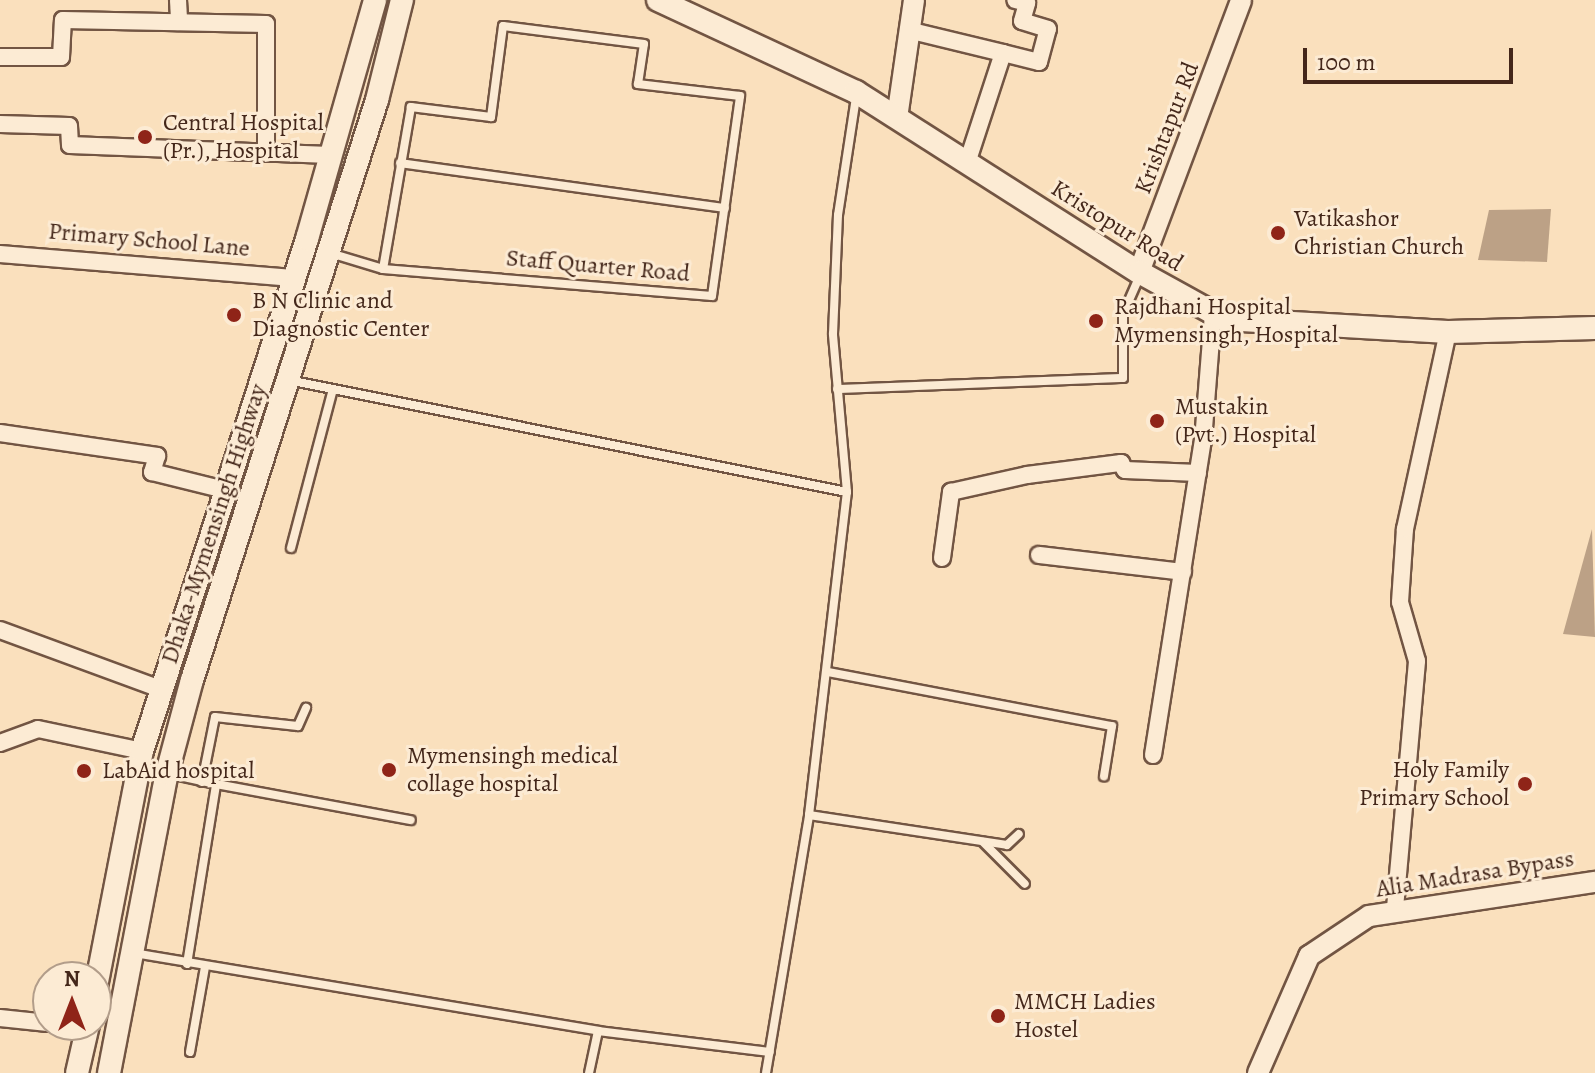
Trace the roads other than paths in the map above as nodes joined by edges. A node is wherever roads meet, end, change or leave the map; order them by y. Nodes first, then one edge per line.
1 (178, 0) edge
2 (375, 0) edge
3 (402, 0) edge
4 (914, 0) edge
5 (1015, 0) edge
6 (1241, 0) edge
7 (662, 1) edge
8 (179, 22) junction
9 (912, 31) junction
10 (1003, 53) junction
11 (0, 57) edge
12 (856, 92) junction
13 (897, 118) junction
14 (0, 124) edge
15 (266, 153) junction
16 (330, 155) junction
17 (400, 163) junction
18 (967, 163) junction
19 (725, 208) junction
20 (330, 253) junction
21 (0, 254) edge
22 (383, 269) junction
23 (1140, 273) junction
24 (293, 278) junction
25 (1213, 314) junction
26 (1595, 328) edge
27 (1448, 332) junction
28 (287, 380) junction
29 (333, 389) junction
30 (837, 389) junction
31 (0, 433) edge
32 (1198, 473) junction
33 (225, 490) junction
34 (847, 492) junction
35 (291, 548) dead end
36 (1039, 555) dead end
37 (942, 558) dead end
38 (1183, 572) junction
39 (0, 630) edge
40 (828, 672) junction
41 (160, 689) junction
42 (306, 708) dead end
43 (0, 743) edge
44 (142, 751) junction
45 (1153, 755) dead end
46 (167, 773) junction
47 (1104, 776) dead end
48 (202, 782) junction
49 (216, 784) junction
50 (809, 815) junction
51 (411, 820) dead end
52 (1019, 834) dead end
53 (983, 842) junction
54 (1595, 882) edge
55 (1025, 884) dead end
56 (1395, 908) junction
57 (133, 953) junction
58 (101, 961) edge
59 (187, 964) junction
60 (205, 967) junction
61 (0, 1018) edge
62 (32, 1021) edge
63 (598, 1031) junction
64 (84, 1041) edge
65 (190, 1052) dead end
66 (770, 1052) junction
67 (77, 1073) edge
68 (109, 1073) edge
69 (589, 1073) edge
70 (766, 1073) edge
71 (1258, 1073) edge

1 - 8 street
2 - 16 main road, Dhaka-Mymensingh Highway
3 - 20 main road, Dhaka-Mymensingh Highway
4 - 9 street
5 - 10 street
6 - 23 street, Krishtapur Rd
7 - 12 main road, Kristopur Road
8 - 11 street
8 - 15 street
9 - 10 street
9 - 13 street
10 - 18 street
12 - 13 main road, Kristopur Road
12 - 30 lane
13 - 18 main road, Kristopur Road
14 - 15 street
15 - 16 street
16 - 24 main road, Dhaka-Mymensingh Highway
17 - 19 lane
17 - 19 lane, Staff Quarter Road
17 - 22 lane
18 - 23 main road, Kristopur Road
19 - 22 lane, Staff Quarter Road
20 - 22 lane, Staff Quarter Road
20 - 28 main road, Dhaka-Mymensingh Highway
21 - 24 street, Primary School Lane
23 - 25 main road, Kristopur Road
23 - 30 lane
24 - 33 main road, Dhaka-Mymensingh Highway
25 - 27 main road, Kristopur Road
25 - 32 street
26 - 27 main road, Kristopur Road
27 - 56 street
28 - 29 lane
28 - 46 main road, Dhaka-Mymensingh Highway
29 - 34 lane
29 - 35 lane
30 - 34 lane
31 - 33 street
32 - 37 street
32 - 38 street
33 - 41 main road, Dhaka-Mymensingh Highway
34 - 40 lane
36 - 38 street
38 - 45 street
39 - 41 street
40 - 47 lane
40 - 50 lane
41 - 44 main road, Dhaka-Mymensingh Highway
42 - 48 lane
43 - 44 street
44 - 58 main road, Dhaka-Mymensingh Highway
46 - 48 lane
46 - 57 main road, Dhaka-Mymensingh Highway
48 - 49 lane
49 - 51 lane
49 - 59 lane
50 - 53 lane
50 - 66 lane
52 - 53 lane
53 - 55 lane
54 - 56 street, Alia Madrasa Bypass
56 - 71 street, Alia Madrasa Bypass
57 - 59 lane
57 - 68 main road, Dhaka-Mymensingh Highway
59 - 60 lane
60 - 63 lane
60 - 65 lane
61 - 62 street
63 - 66 lane
63 - 69 lane
64 - 67 main road
66 - 70 lane

